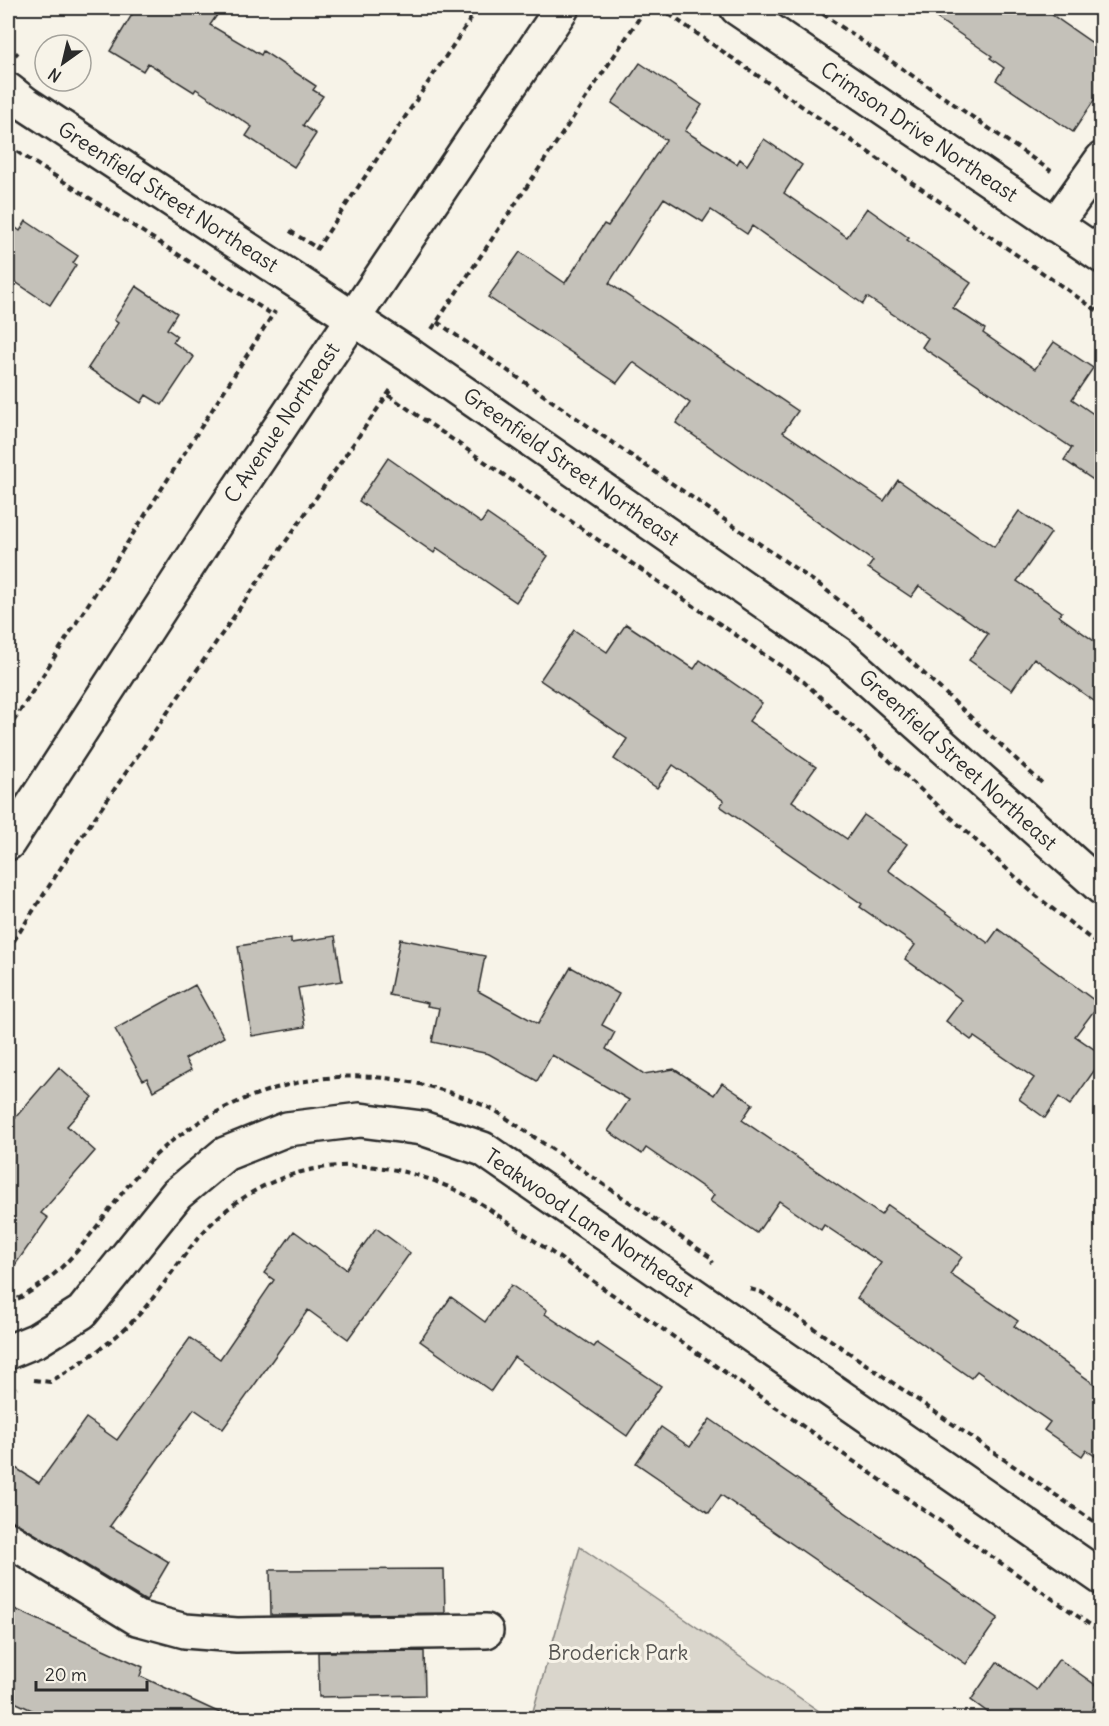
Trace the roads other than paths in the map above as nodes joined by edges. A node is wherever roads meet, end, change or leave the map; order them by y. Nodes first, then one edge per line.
1 (562, 8) edge
2 (737, 8) edge
3 (8, 90) edge
4 (1101, 159) edge
5 (1055, 225) junction
6 (1101, 256) edge
7 (353, 317) junction
8 (8, 843) edge
9 (1101, 888) edge
10 (8, 1352) edge
11 (8, 1539) edge
12 (1101, 1578) edge
13 (486, 1631) dead end

1 - 7 street, C Avenue Northeast
2 - 5 street, Crimson Drive Northeast
3 - 7 street, Greenfield Street Northeast
4 - 5 street
5 - 6 street, Crimson Drive Northeast
7 - 8 street, C Avenue Northeast
7 - 9 street, Greenfield Street Northeast
10 - 12 street, Teakwood Lane Northeast
11 - 13 street

